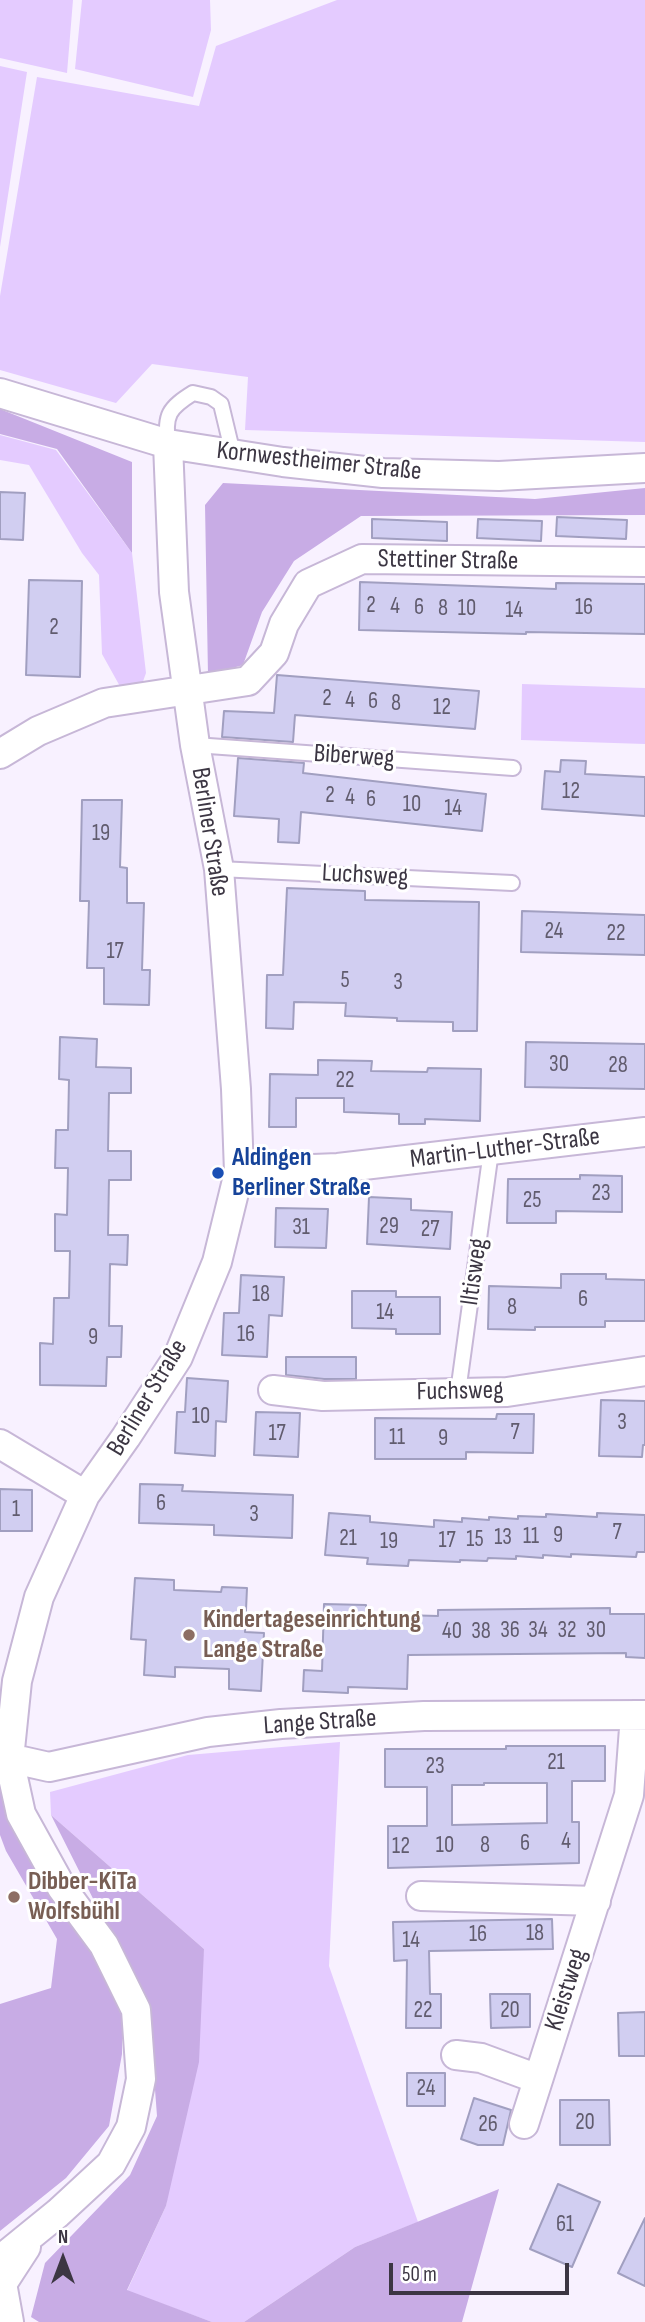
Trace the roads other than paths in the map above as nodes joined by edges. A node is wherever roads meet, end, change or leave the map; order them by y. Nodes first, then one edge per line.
1 (0, 393) edge
2 (168, 444) junction
3 (233, 454) junction
4 (645, 468) edge
5 (645, 562) edge
6 (188, 692) junction
7 (195, 745) junction
8 (0, 754) edge
9 (513, 768) dead end
10 (219, 869) junction
11 (512, 883) dead end
12 (645, 1132) edge
13 (491, 1152) junction
14 (239, 1172) junction
15 (645, 1370) edge
16 (273, 1390) dead end
17 (458, 1392) junction
18 (0, 1444) edge
19 (85, 1494) junction
20 (640, 1715) edge
21 (5, 1758) edge
22 (421, 1896) dead end
23 (596, 1901) junction
24 (456, 2055) dead end
25 (538, 2079) junction
26 (524, 2124) dead end
27 (1, 2277) edge
28 (9, 2322) edge

1 - 2 street, Kornwestheimer Straße
2 - 3 street, Kornwestheimer Straße
2 - 3 lane
2 - 6 street, Berliner Straße
3 - 4 street, Kornwestheimer Straße
5 - 6 street, Stettiner Straße
6 - 7 street, Berliner Straße
6 - 8 street, Stettiner Straße
7 - 9 lane, Biberweg
7 - 10 street, Berliner Straße
10 - 11 lane, Luchsweg
10 - 14 street, Berliner Straße
12 - 13 street, Martin-Luther-Straße
13 - 14 street, Martin-Luther-Straße
13 - 17 lane, Iltisweg
14 - 19 street, Berliner Straße
15 - 17 street, Fuchsweg
16 - 17 street, Fuchsweg
18 - 19 street
19 - 21 street, Berliner Straße
20 - 21 street, Lange Straße
20 - 23 street, Kleistweg
21 - 27 street, Berliner Straße
22 - 23 street
23 - 25 street, Kleistweg
24 - 25 street
25 - 26 street, Kleistweg
27 - 28 street, Berliner Straße

